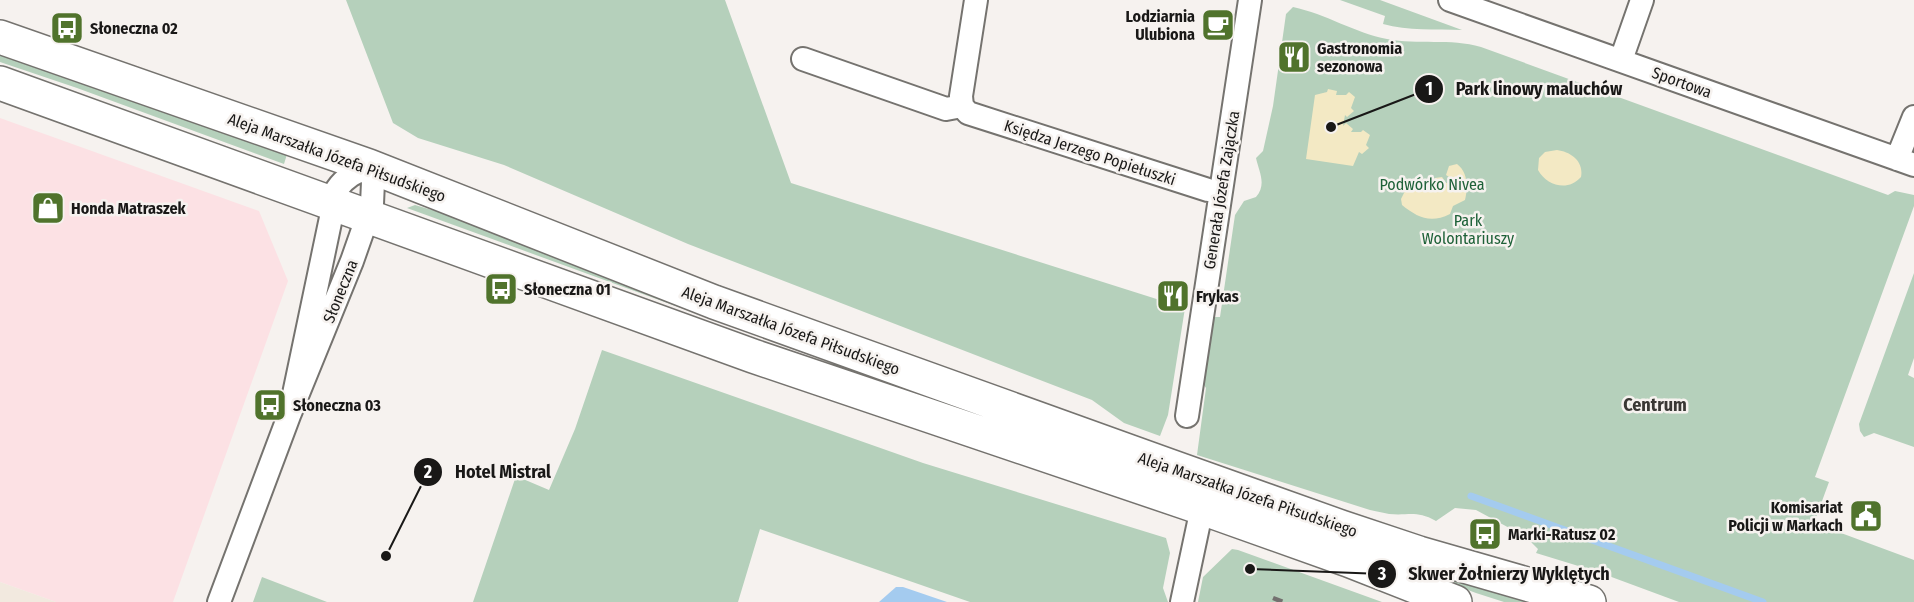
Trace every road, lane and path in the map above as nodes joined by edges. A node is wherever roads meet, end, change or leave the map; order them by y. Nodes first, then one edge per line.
1 (976, 0) edge
2 (1250, 0) edge
3 (1450, 0) edge
4 (1642, 0) edge
5 (0, 37) edge
6 (803, 59) dead end
7 (1621, 60) junction
8 (0, 84) edge
9 (961, 101) junction
10 (1914, 117) edge
11 (1906, 162) edge
12 (369, 166) junction
13 (1220, 192) junction
14 (333, 204) junction
15 (368, 216) junction
16 (290, 413) junction
17 (1187, 416) dead end
18 (1202, 508) junction
19 (219, 602) edge
20 (1182, 602) edge
21 (1455, 602) edge
22 (1588, 602) edge

1 - 9 street
2 - 13 street, Generała Józefa Zajączka
3 - 7 street, Sportowa
4 - 7 street
5 - 12 main road, Aleja Marszałka Józefa Piłsudskiego
6 - 9 street, Księdza Jerzego Popiełuszki
7 - 11 street, Sportowa
8 - 14 main road, Aleja Marszałka Józefa Piłsudskiego
9 - 13 street, Księdza Jerzego Popiełuszki
10 - 11 street
12 - 14 street, Słoneczna
12 - 15 street, Słoneczna
12 - 22 main road, Aleja Marszałka Józefa Piłsudskiego
13 - 17 street, Generała Józefa Zajączka
14 - 15 main road, Aleja Marszałka Józefa Piłsudskiego
14 - 16 street, Słoneczna
15 - 16 street, Słoneczna
15 - 18 main road, Aleja Marszałka Józefa Piłsudskiego
16 - 19 street, Słoneczna
18 - 20 street
18 - 21 main road, Aleja Marszałka Józefa Piłsudskiego

